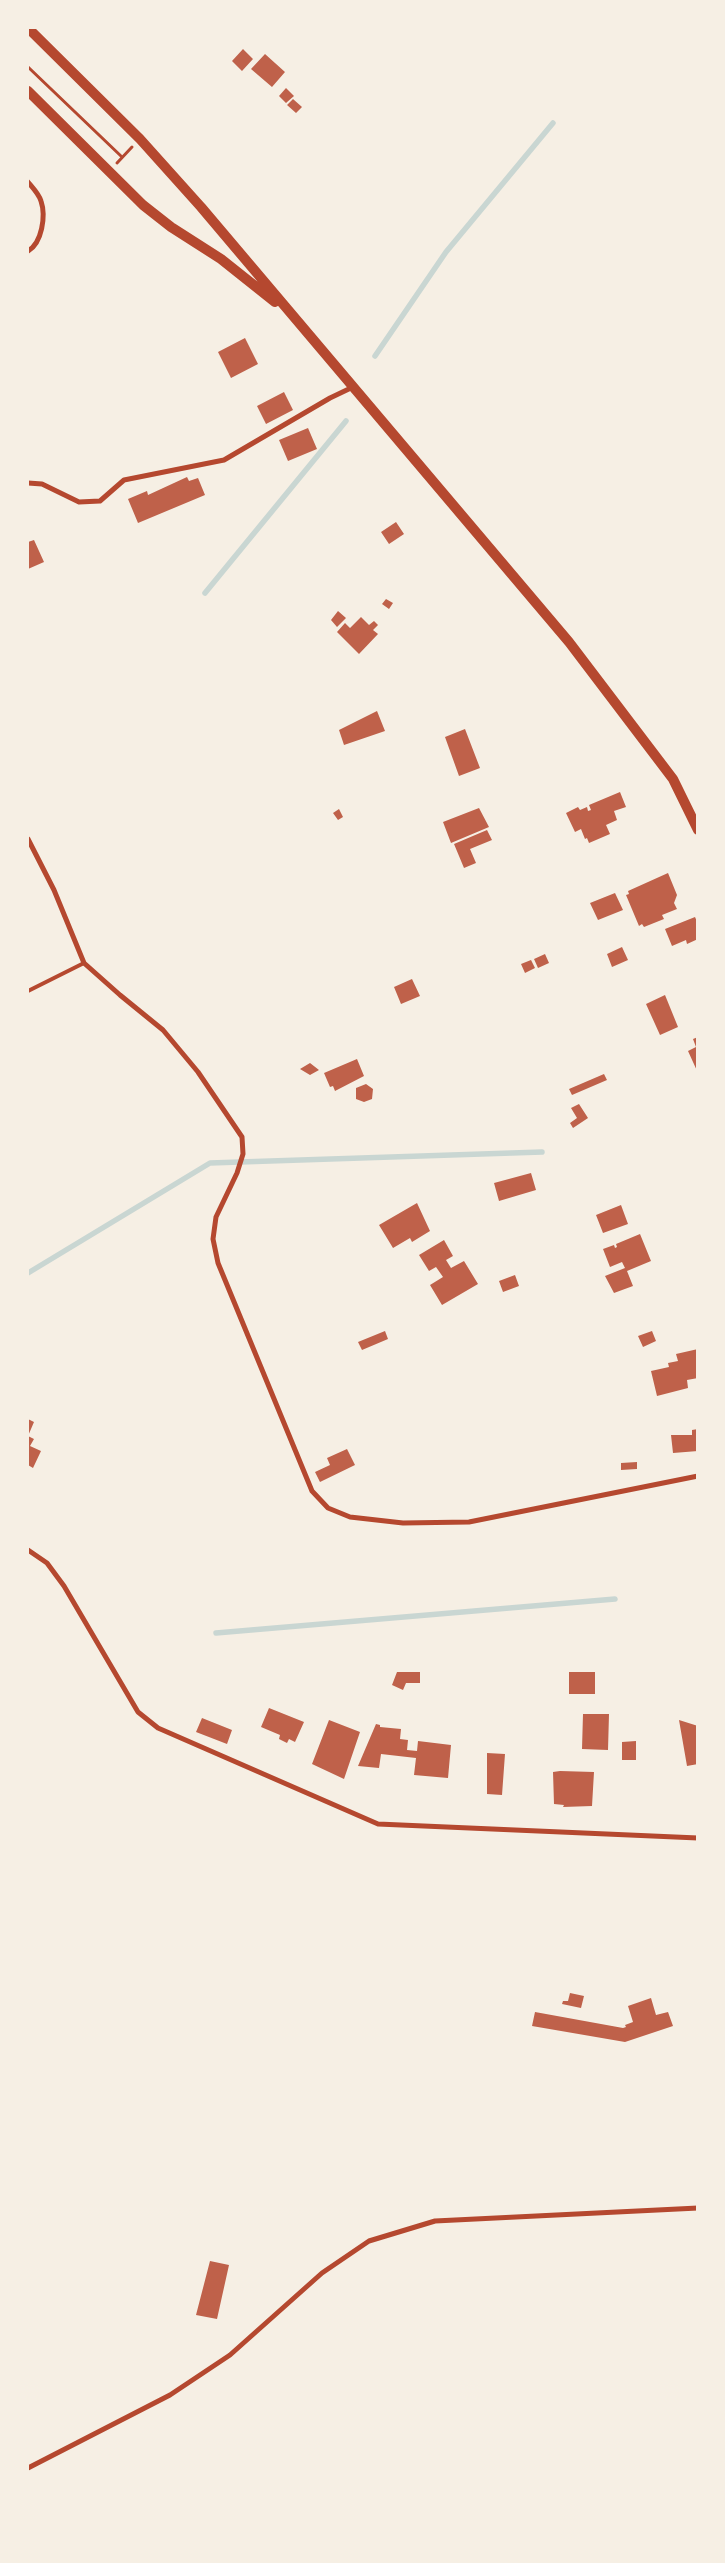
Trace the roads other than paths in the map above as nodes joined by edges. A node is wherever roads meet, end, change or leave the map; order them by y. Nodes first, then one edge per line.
1 (28, 28) edge
2 (28, 92) edge
3 (28, 182) edge
4 (28, 252) edge
5 (294, 317) junction
6 (354, 386) junction
7 (28, 483) edge
8 (698, 830) edge
9 (28, 839) edge
10 (84, 963) junction
11 (28, 991) edge
12 (698, 1476) edge
13 (28, 1550) edge
14 (698, 1838) edge
15 (698, 2208) edge
16 (28, 2468) edge

1 - 5 main road
2 - 5 main road
3 - 4 street
5 - 6 main road
6 - 7 street
6 - 8 main road
9 - 10 street
10 - 11 lane
10 - 12 street
13 - 14 street
15 - 16 street

